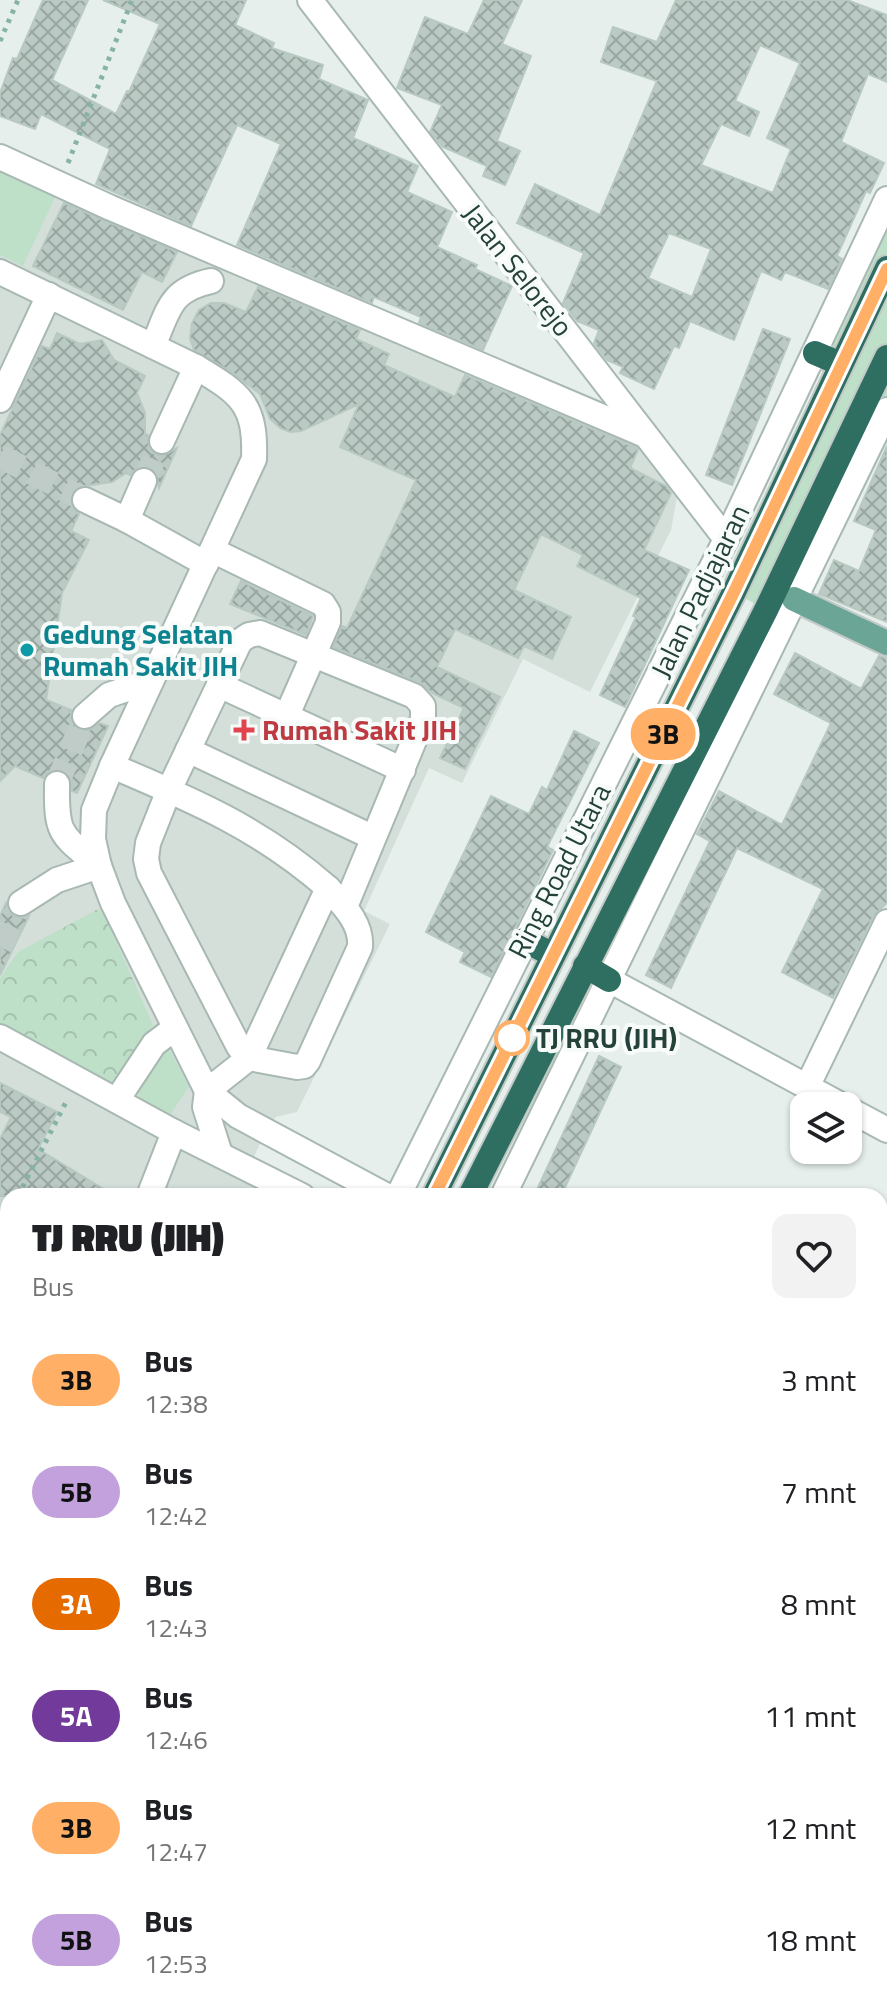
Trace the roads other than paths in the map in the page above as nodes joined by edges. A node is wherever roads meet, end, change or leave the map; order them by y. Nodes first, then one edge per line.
1 (310, 0) edge
2 (0, 157) edge
3 (887, 199) edge
4 (887, 268) edge
5 (0, 272) edge
6 (211, 281) dead end
7 (49, 295) junction
8 (153, 346) junction
9 (815, 353) junction
10 (886, 361) edge
11 (841, 364) junction
12 (196, 367) junction
13 (7, 368) edge
14 (0, 400) edge
15 (887, 410) edge
16 (645, 435) junction
17 (162, 441) tunnel mouth
18 (144, 481) tunnel mouth
19 (85, 500) tunnel mouth
20 (127, 520) junction
21 (726, 539) junction
22 (209, 557) junction
23 (794, 599) junction
24 (887, 643) edge
25 (313, 655) junction
26 (151, 681) junction
27 (219, 685) junction
28 (287, 715) junction
29 (85, 716) tunnel mouth
30 (188, 750) junction
31 (112, 766) junction
32 (403, 770) junction
33 (57, 784) tunnel mouth
34 (169, 790) junction
35 (372, 837) junction
36 (99, 866) junction
37 (328, 888) junction
38 (21, 903) tunnel mouth
39 (345, 907) junction
40 (887, 922) edge
41 (524, 940) junction
42 (553, 955) junction
43 (585, 966) junction
44 (609, 980) junction
45 (175, 1028) junction
46 (0, 1037) edge
47 (249, 1058) junction
48 (807, 1087) junction
49 (207, 1091) junction
50 (816, 1092) edge
51 (117, 1100) junction
52 (862, 1117) edge
53 (887, 1130) edge
54 (174, 1132) junction
55 (220, 1154) junction
56 (152, 1188) edge
57 (286, 1188) edge
58 (372, 1188) edge
59 (402, 1188) edge
60 (438, 1188) edge
61 (474, 1188) edge
62 (507, 1188) edge

1 - 16 street, Jalan Selorejo
2 - 16 street
3 - 9 street, Ring Road Utara
4 - 11 highway, Jalan Padjajaran
5 - 7 street
6 - 8 street
7 - 8 street
7 - 13 street
8 - 12 street
9 - 11 highway
9 - 21 street, Ring Road Utara
10 - 43 highway
11 - 42 highway, Jalan Padjajaran
12 - 17 street
12 - 22 street
13 - 14 street
15 - 23 street
16 - 21 street, Jalan Selorejo
18 - 20 street
19 - 20 street
20 - 22 street
21 - 41 street, Ring Road Utara
22 - 25 street
22 - 26 street
23 - 24 main road
23 - 44 street
25 - 27 street
25 - 28 street
25 - 32 street
26 - 29 street
26 - 31 street
27 - 28 street
27 - 30 street
28 - 32 street
30 - 34 street
30 - 35 street
31 - 34 street
31 - 36 street
32 - 35 street
33 - 36 street
34 - 37 street
34 - 47 street
35 - 39 street
36 - 38 street
36 - 45 street
37 - 39 street
37 - 47 street
39 - 47 street
40 - 48 street
41 - 42 highway
41 - 59 street, Ring Road Utara
42 - 60 highway, Jalan Padjajaran
43 - 44 highway
43 - 61 highway
44 - 48 street
44 - 62 street
45 - 49 street
45 - 51 street
46 - 51 street
47 - 49 street
48 - 50 street
49 - 55 street
49 - 58 street
51 - 54 street
52 - 53 street
54 - 55 street
54 - 56 street
55 - 57 street

